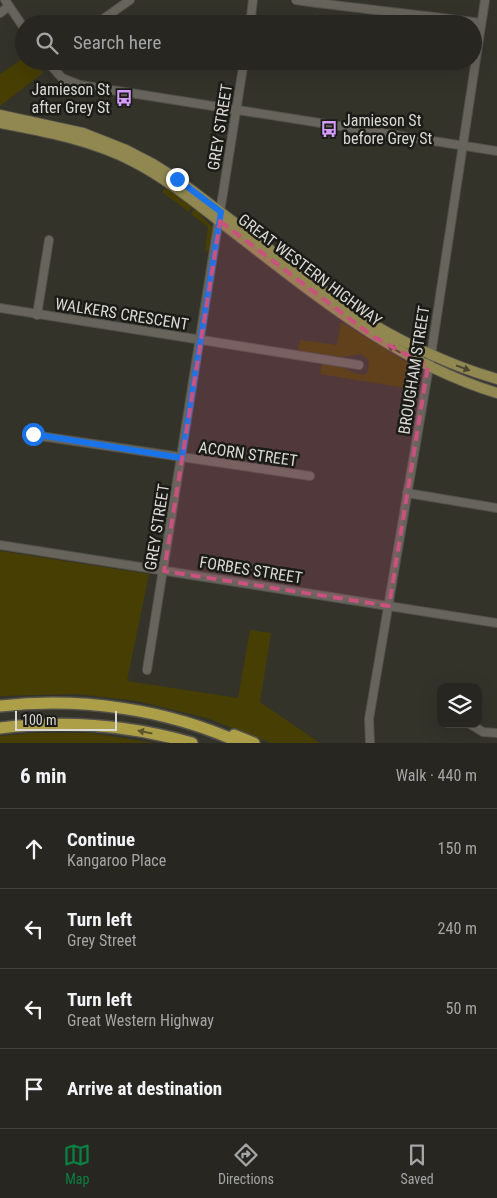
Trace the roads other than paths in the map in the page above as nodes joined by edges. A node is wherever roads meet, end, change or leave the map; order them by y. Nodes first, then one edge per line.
1 (130, 0) edge
2 (253, 0) edge
3 (296, 0) edge
4 (360, 0) edge
5 (485, 0) edge
6 (7, 3) edge
7 (120, 3) edge
8 (359, 10) junction
9 (0, 13) edge
10 (15, 15) edge
11 (106, 15) edge
12 (251, 15) edge
13 (420, 15) edge
14 (482, 17) edge
15 (55, 70) edge
16 (243, 70) edge
17 (474, 70) edge
18 (236, 110) junction
19 (0, 115) edge
20 (0, 123) edge
21 (462, 145) junction
22 (497, 150) edge
23 (220, 217) junction
24 (49, 240) dead end
25 (0, 308) edge
26 (37, 315) junction
27 (201, 340) junction
28 (431, 355) junction
29 (359, 365) dead end
30 (428, 366) junction
31 (497, 380) edge
32 (497, 393) edge
33 (33, 434) dead end
34 (182, 458) junction
35 (310, 476) dead end
36 (407, 494) junction
37 (497, 508) edge
38 (0, 545) edge
39 (164, 571) junction
40 (390, 606) junction
41 (497, 623) edge
42 (147, 670) dead end
43 (0, 706) edge
44 (0, 728) edge
45 (476, 728) edge
46 (217, 733) junction
47 (497, 733) edge
48 (192, 743) edge
49 (241, 743) edge
50 (254, 743) edge
51 (370, 743) edge

1 - 7 street
2 - 12 street
3 - 8 street
4 - 8 street
5 - 14 street, BROUGHAM STREET
6 - 9 street
6 - 10 street
7 - 11 street
8 - 13 street
15 - 18 street
16 - 18 street, GREY STREET
17 - 21 street, BROUGHAM STREET
18 - 21 street
18 - 23 street, GREY STREET
19 - 23 main road, GREAT WESTERN HIGHWAY
20 - 23 main road, GREAT WESTERN HIGHWAY
21 - 22 street
21 - 28 street, BROUGHAM STREET
23 - 27 street, GREY STREET
23 - 28 main road, GREAT WESTERN HIGHWAY
30 -> 23 main road, GREAT WESTERN HIGHWAY
24 - 26 street
25 - 26 street, WALKERS CRESCENT
26 - 27 street, WALKERS CRESCENT
27 - 29 street, WALKERS CRESCENT
27 - 34 street, GREY STREET
28 - 30 street, BROUGHAM STREET
28 -> 31 main road, GREAT WESTERN HIGHWAY
30 - 32 main road, GREAT WESTERN HIGHWAY
30 - 36 street, BROUGHAM STREET
33 - 34 street, ACORN STREET
34 - 35 street, ACORN STREET
34 - 39 street, GREY STREET
36 - 37 street
36 - 40 street, BROUGHAM STREET
38 - 39 street, FORBES STREET
39 - 40 street, FORBES STREET
39 - 42 street, GREY STREET
40 - 41 street, FORBES STREET
40 - 51 street, BROUGHAM STREET
43 - 46 highway
48 -> 44 highway
45 - 47 street
46 - 49 highway
46 - 50 highway

